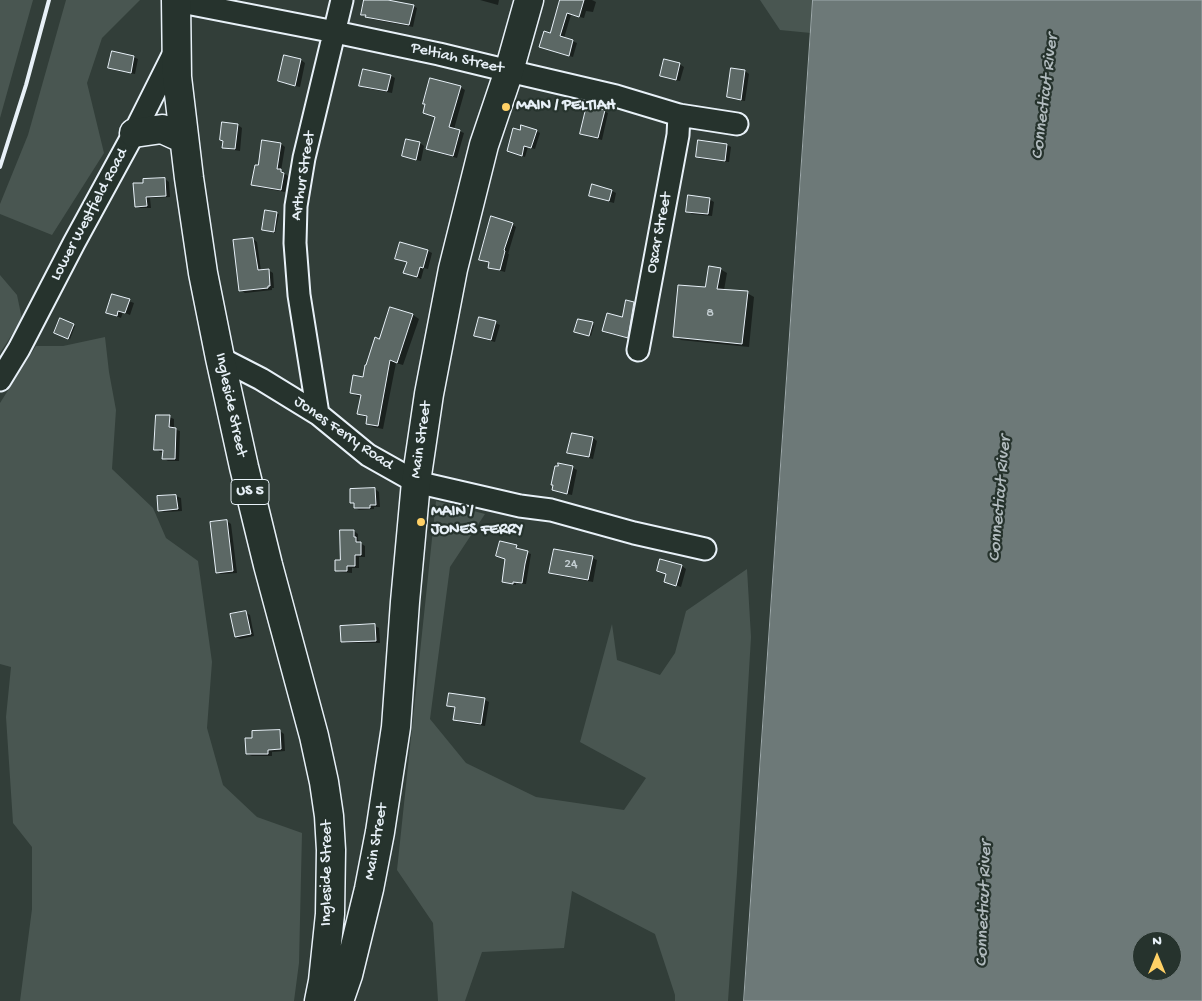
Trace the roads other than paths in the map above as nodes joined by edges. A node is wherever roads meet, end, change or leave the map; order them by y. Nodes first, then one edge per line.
1 (342, 0) edge
2 (529, 0) edge
3 (176, 1) edge
4 (335, 32) junction
5 (176, 48) junction
6 (509, 71) junction
7 (679, 115) junction
8 (737, 124) dead end
9 (134, 132) junction
10 (184, 138) junction
11 (638, 350) dead end
12 (220, 358) junction
13 (0, 380) edge
14 (318, 414) junction
15 (416, 482) junction
16 (705, 549) dead end
17 (369, 889) junction
18 (326, 996) edge
19 (357, 1001) edge

1 - 4 street, Arthur Street
2 - 6 main road, Main Street
3 - 4 street, Peltiah Street
3 - 5 main road, Ingleside Street / US 5
4 - 6 street, Peltiah Street
4 - 14 street, Arthur Street
5 - 9 street, Lower Westfield Road
5 - 10 main road, Ingleside Street / US 5
6 - 7 street, Peltiah Street
6 - 15 main road, Main Street
7 - 8 street, Peltiah Street
7 - 11 street, Oscar Street
9 - 10 main road
9 - 13 street, Lower Westfield Road
10 - 12 main road, Ingleside Street / US 5
12 - 14 street, Jones Ferry Road
12 - 18 main road, Ingleside Street / US 5
14 - 15 street, Jones Ferry Road
15 - 16 street, Jones Ferry Road
15 - 17 main road, Main Street
17 - 18 main road, Main Street
17 - 19 main road, Main Street

